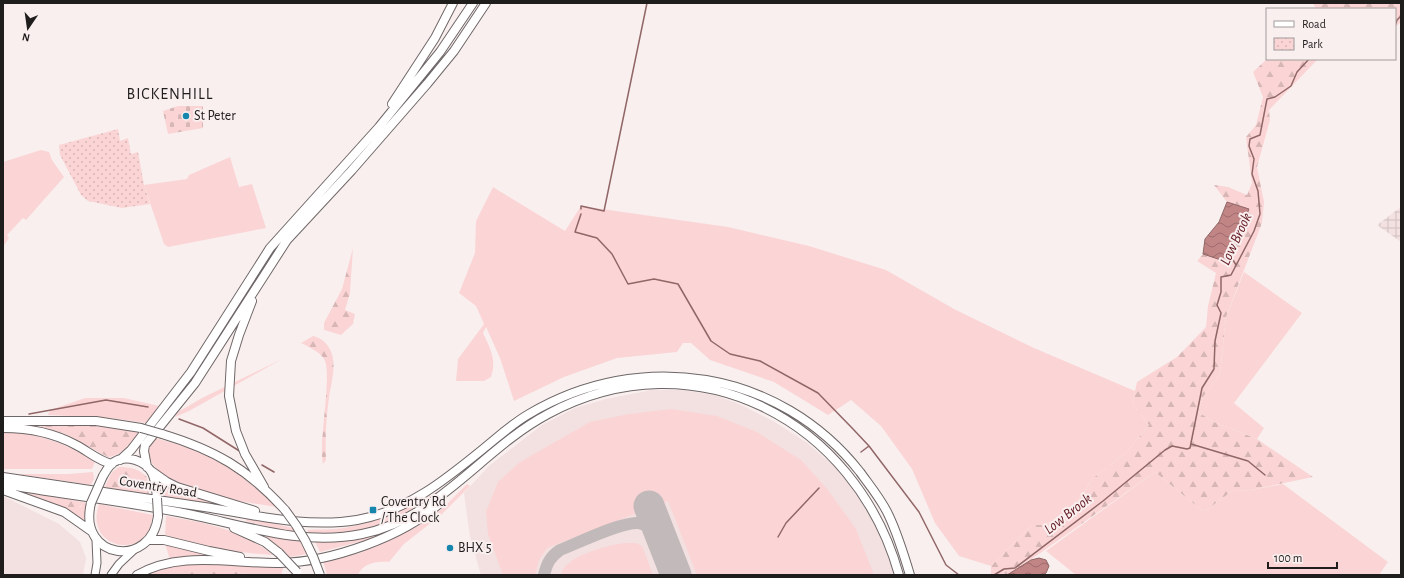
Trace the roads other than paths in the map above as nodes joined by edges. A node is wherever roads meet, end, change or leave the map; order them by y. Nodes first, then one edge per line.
1 (453, 3) edge
2 (473, 3) edge
3 (486, 3) edge
4 (370, 138) junction
5 (260, 280) junction
6 (35, 421) junction
7 (3, 422) edge
8 (3, 426) edge
9 (120, 460) junction
10 (112, 464) junction
11 (149, 469) junction
12 (474, 470) junction
13 (3, 477) edge
14 (3, 484) edge
15 (264, 487) junction
16 (3, 490) edge
17 (112, 501) junction
18 (305, 521) junction
19 (92, 532) junction
20 (96, 540) junction
21 (148, 540) junction
22 (135, 549) junction
23 (280, 563) junction
24 (298, 574) edge
25 (95, 575) edge
26 (111, 575) edge
27 (137, 575) edge
28 (320, 575) edge
29 (899, 575) edge
30 (910, 575) edge

1 - 4 highway
2 - 4 highway
3 - 5 highway
4 - 9 highway
5 - 11 highway
5 - 15 highway
6 - 7 highway
6 - 8 highway
6 - 15 highway, bridge
8 - 10 highway
9 - 10 highway
9 - 11 highway
10 - 19 highway, bridge
11 - 18 highway
11 - 21 highway, bridge
12 - 17 highway, Coventry Road
12 - 23 highway
12 - 29 highway
13 - 18 highway, Coventry Road
14 - 17 highway, Coventry Road
15 - 28 highway, bridge
16 - 19 highway
17 - 24 highway, bridge
18 - 30 highway
19 - 20 highway
20 - 22 highway
20 - 25 main road
21 - 22 highway
21 - 23 highway
22 - 26 main road
23 - 27 highway

